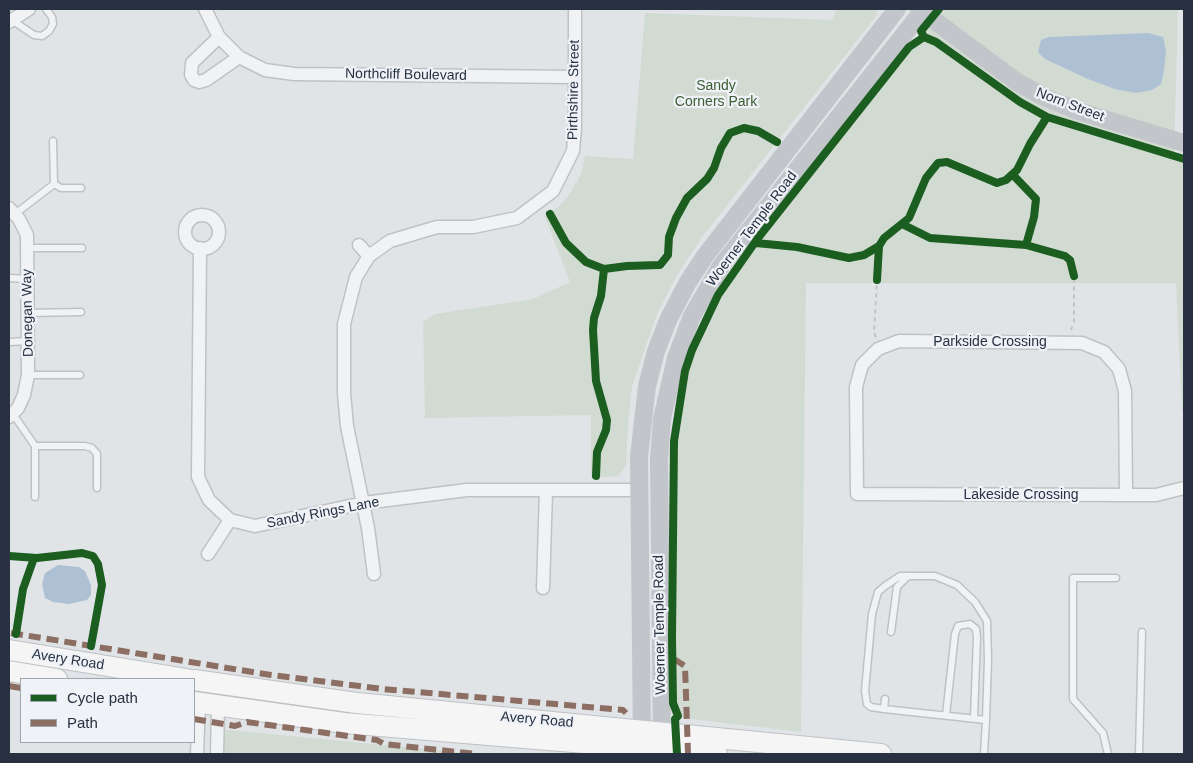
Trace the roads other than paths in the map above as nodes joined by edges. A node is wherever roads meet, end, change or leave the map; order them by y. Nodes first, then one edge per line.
1 (29, 9) edge
2 (46, 9) edge
3 (206, 9) edge
4 (575, 9) edge
5 (897, 9) edge
6 (922, 10) edge
7 (11, 21) edge
8 (219, 37) junction
9 (239, 57) junction
10 (575, 77) junction
11 (52, 141) dead end
12 (1184, 143) edge
13 (54, 184) junction
14 (81, 188) dead end
15 (12, 211) edge
16 (359, 245) dead end
17 (27, 248) junction
18 (82, 248) dead end
19 (200, 248) dead end
20 (369, 256) junction
21 (9, 278) edge
22 (28, 279) junction
23 (81, 312) dead end
24 (28, 313) junction
25 (28, 341) junction
26 (9, 342) edge
27 (28, 375) junction
28 (80, 375) dead end
29 (11, 416) edge
30 (35, 446) junction
31 (97, 488) dead end
32 (1184, 488) edge
33 (546, 490) junction
34 (639, 490) junction
35 (857, 494) joint
36 (1126, 495) junction
37 (35, 497) dead end
38 (364, 503) junction
39 (230, 520) junction
40 (208, 554) dead end
41 (374, 574) dead end
42 (908, 576) junction
43 (1116, 578) dead end
44 (543, 588) dead end
45 (890, 632) dead end
46 (1142, 632) dead end
47 (9, 650) edge
48 (9, 671) edge
49 (51, 678) edge
50 (181, 678) edge
51 (195, 680) edge
52 (885, 699) dead end
53 (204, 704) edge
54 (884, 709) junction
55 (946, 715) junction
56 (974, 718) junction
57 (986, 720) junction
58 (652, 745) edge
59 (197, 754) edge
60 (217, 754) edge
61 (717, 754) edge
62 (881, 754) edge
63 (984, 754) edge
64 (1108, 754) edge
65 (1139, 754) edge

1 - 7 street
2 - 7 lane
3 - 8 street, Northcliff Boulevard
4 - 10 street, Pirthshire Street
5 - 34 main road, Woerner Temple Road
6 - 12 main road, Norn Street
6 - 58 main road, Woerner Temple Road
8 - 9 street, Northcliff Boulevard
8 - 9 street
9 - 10 street, Northcliff Boulevard
10 - 20 street, Pirthshire Street
11 - 13 lane
13 - 14 lane
13 - 15 lane
15 - 17 street, Donegan Way
16 - 20 street
17 - 18 lane
17 - 22 street, Donegan Way
19 - 39 street
20 - 38 street, Pirthshire Street
21 - 22 lane
22 - 24 street, Donegan Way
23 - 24 lane
24 - 25 street, Donegan Way
25 - 26 lane
25 - 27 street, Donegan Way
27 - 28 lane
27 - 29 street, Donegan Way
29 - 30 lane
30 - 31 lane
30 - 37 lane
32 - 36 street, Lakeside Crossing
33 - 34 street, Sandy Rings Lane
33 - 38 street, Sandy Rings Lane
33 - 44 street
34 - 58 main road, Woerner Temple Road
35 - 36 street, Lakeside Crossing
35 - 36 street, Parkside Crossing
38 - 39 street, Sandy Rings Lane
38 - 41 street, Pirthshire Street
39 - 40 street
42 - 45 lane
42 - 54 lane
42 - 57 lane
43 - 64 lane
46 - 65 lane
47 - 50 main road, Avery Road
48 - 49 main road, Avery Road
51 - 58 main road, Avery Road
52 - 54 lane
53 - 58 main road, Avery Road
53 - 59 street
53 - 60 street
54 - 55 lane
55 - 56 lane
55 - 56 lane
56 - 57 lane
57 - 63 lane
58 - 61 main road, Avery Road
58 - 62 main road, Avery Road

